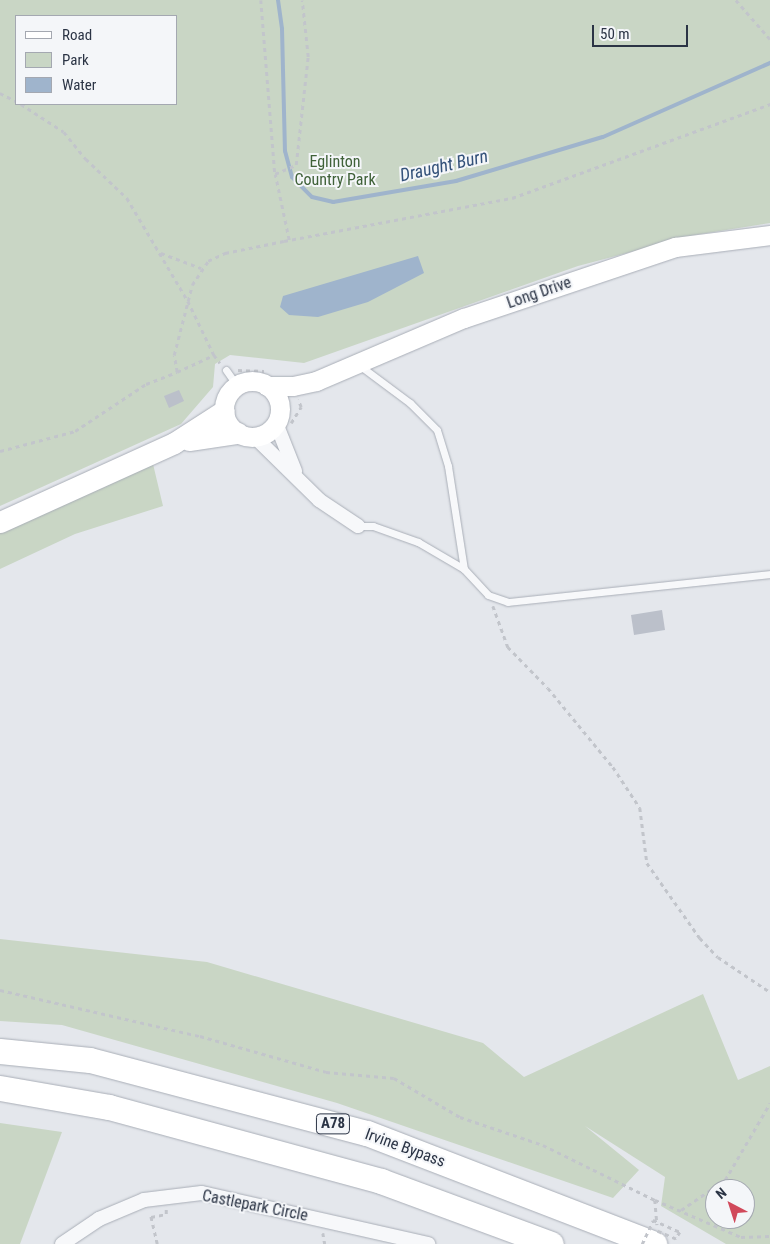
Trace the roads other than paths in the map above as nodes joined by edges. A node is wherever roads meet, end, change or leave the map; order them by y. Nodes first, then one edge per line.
1 (770, 235) edge
2 (357, 364) junction
3 (226, 370) dead end
4 (316, 381) junction
5 (237, 386) junction
6 (267, 386) junction
7 (224, 411) junction
8 (278, 417) junction
9 (246, 435) junction
10 (174, 443) junction
11 (299, 479) junction
12 (0, 522) edge
13 (358, 526) joint
14 (464, 569) junction
15 (770, 574) edge
16 (0, 1050) edge
17 (0, 1088) edge
18 (655, 1237) edge
19 (407, 1241) edge
20 (62, 1244) edge
21 (428, 1244) edge
22 (551, 1244) edge

1 - 2 main road, Long Drive
2 - 4 main road, Long Drive
2 - 14 lane
3 - 5 lane
4 - 6 main road, Long Drive
4 - 8 main road, Long Drive
5 - 6 main road
5 - 7 main road
6 - 8 main road
7 - 9 main road
7 - 10 main road
8 - 9 main road
8 - 11 street
9 - 10 main road
9 - 11 street
10 - 12 main road
11 - 13 street
13 - 14 lane
14 - 15 lane
16 - 18 highway, Irvine Bypass / A78
17 - 22 highway
19 - 20 street, Castlepark Circle
19 - 21 street, Castlepark Circle

